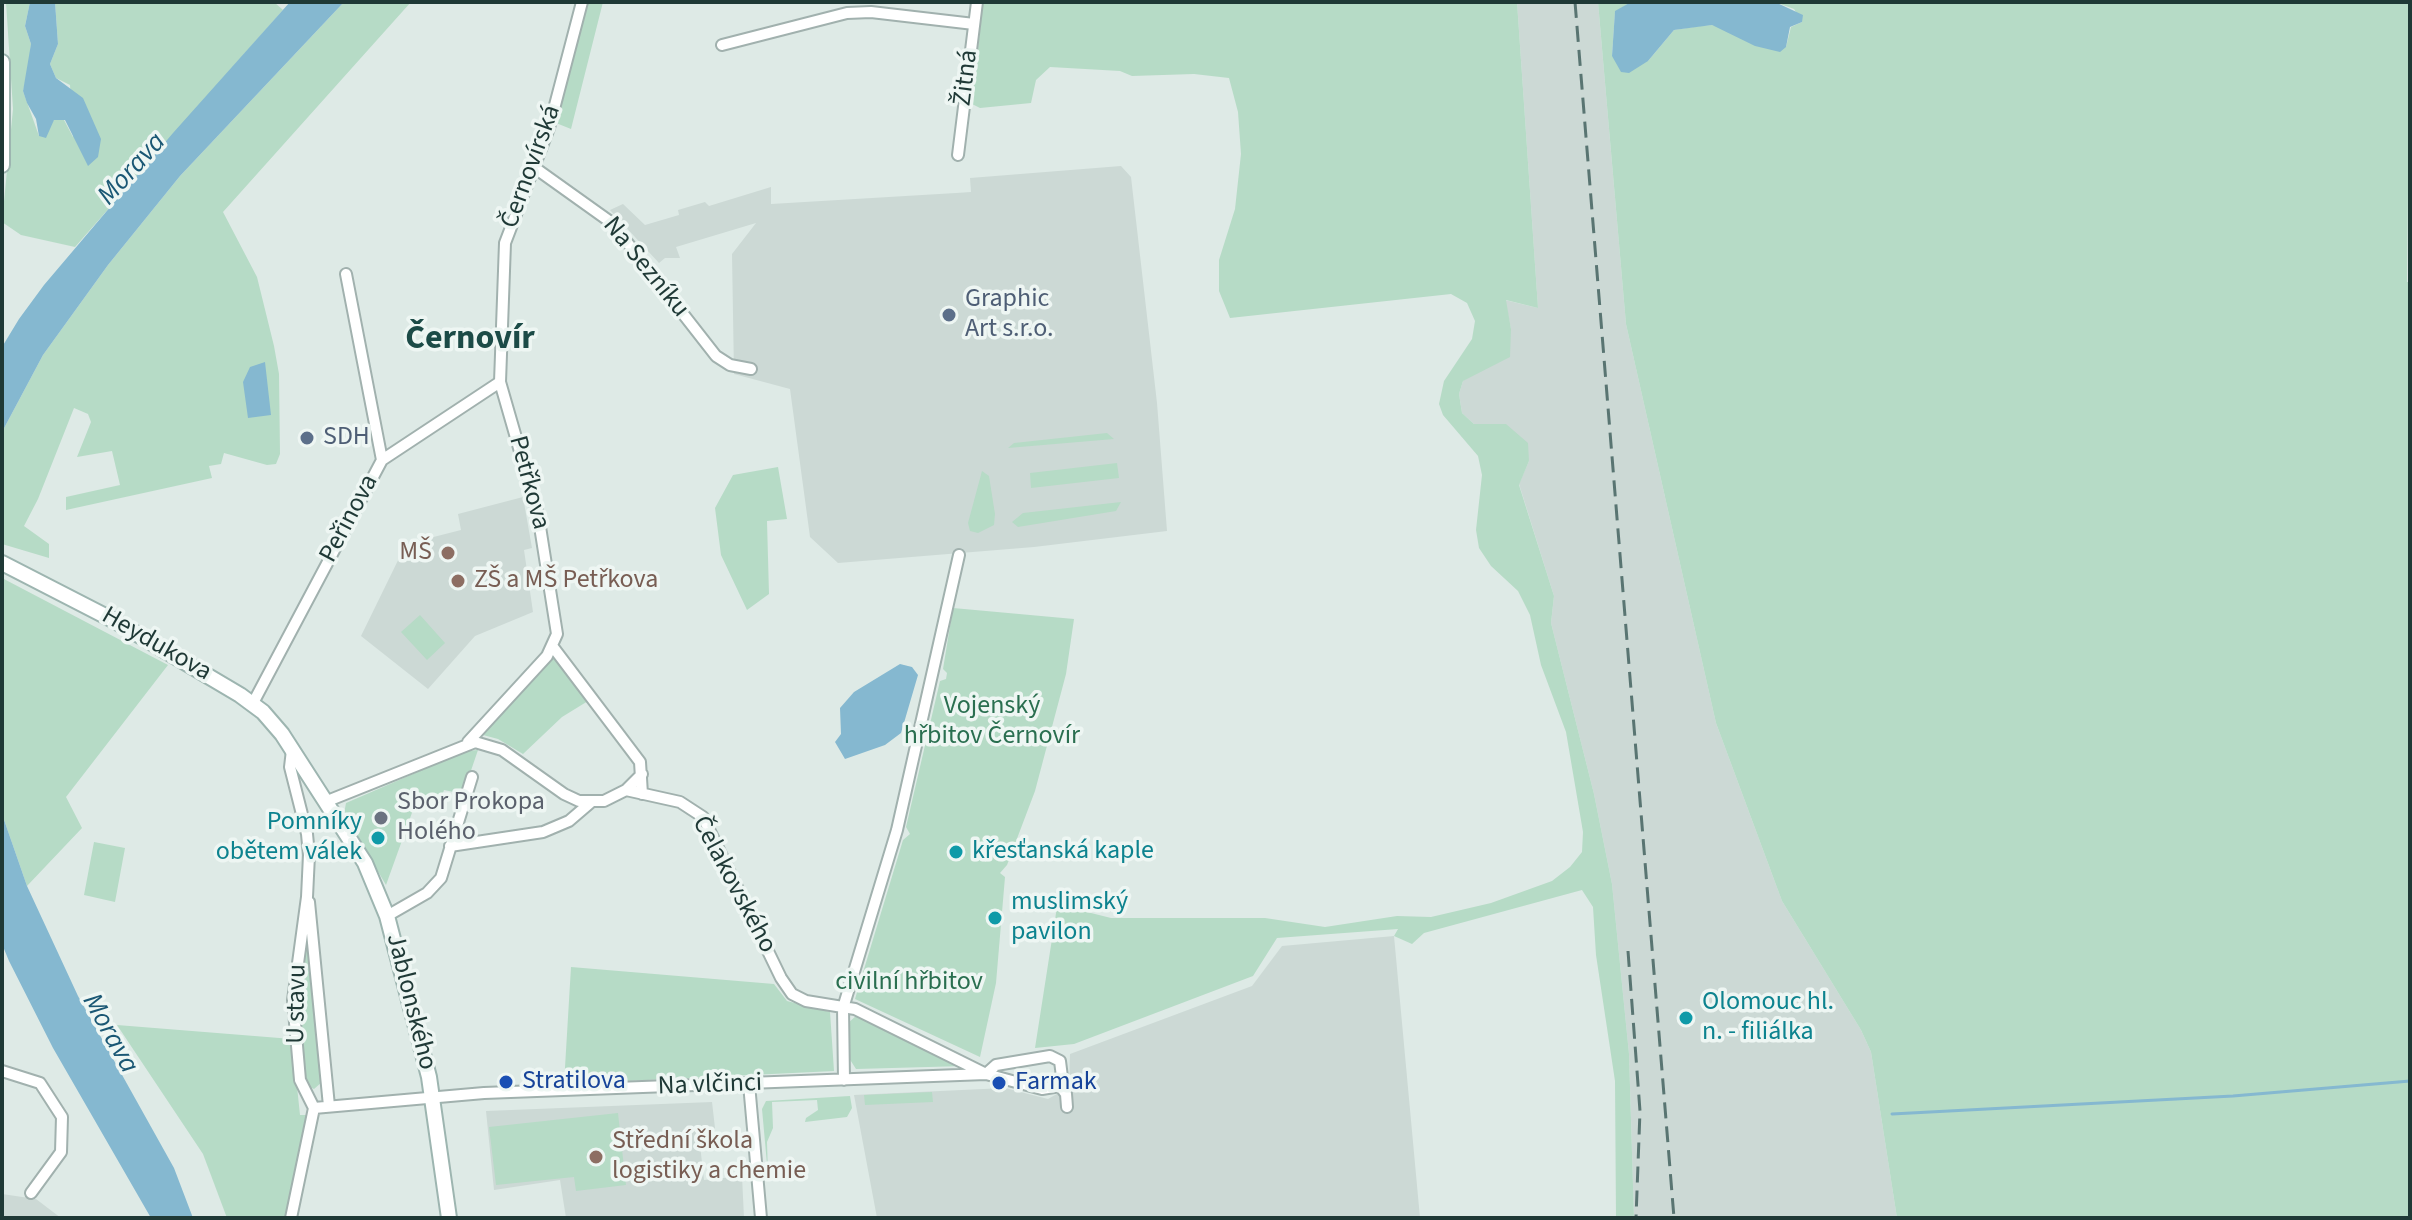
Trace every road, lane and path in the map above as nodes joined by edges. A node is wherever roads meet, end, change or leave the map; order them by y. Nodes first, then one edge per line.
1 (582, 2) edge
2 (977, 2) edge
3 (974, 24) junction
4 (722, 45) dead end
5 (2, 62) edge
6 (958, 155) dead end
7 (2, 165) edge
8 (535, 168) junction
9 (346, 274) dead end
10 (751, 369) dead end
11 (500, 382) junction
12 (382, 460) junction
13 (959, 555) dead end
14 (2, 563) edge
15 (553, 647) junction
16 (253, 703) junction
17 (468, 742) junction
18 (292, 750) junction
19 (642, 774) junction
20 (472, 777) dead end
21 (626, 790) junction
22 (642, 794) junction
23 (325, 802) junction
24 (590, 803) junction
25 (450, 846) junction
26 (307, 897) junction
27 (387, 916) junction
28 (843, 1008) junction
29 (2, 1071) edge
30 (986, 1074) junction
31 (844, 1080) junction
32 (749, 1084) junction
33 (1060, 1086) junction
34 (433, 1097) junction
35 (329, 1106) junction
36 (1067, 1107) dead end
37 (314, 1108) junction
38 (31, 1193) dead end
39 (291, 1218) edge
40 (449, 1218) edge
41 (761, 1218) edge

1 - 8 street, Černovírská
2 - 3 street, Žitná
3 - 4 street
3 - 6 street, Žitná
5 - 7 street
8 - 10 street, Na Sezníku
8 - 11 street, Černovírská
9 - 12 street
11 - 12 street, Peřinova
11 - 15 street, Petřkova
12 - 16 street, Peřinova
13 - 28 street
14 - 16 street, Heydukova
15 - 17 street
15 - 19 street
16 - 18 street, Heydukova
17 - 23 street
17 - 24 street
18 - 23 street, Heydukova
18 - 26 street, U stavu
19 - 21 street
19 - 22 street
20 - 25 street
21 - 22 street, Čelakovského
21 - 24 street
22 - 28 street, Čelakovského
23 - 27 street, Jablonského
24 - 25 street
25 - 27 street
26 - 35 street, U stavu
26 - 37 street, U stavu
27 - 34 street, Jablonského
28 - 30 street, Čelakovského
28 - 31 street
29 - 38 street
30 - 31 street, Na vlčinci
30 - 33 street, Na vlčinci
30 - 33 street, Na vlčinci
31 - 32 street, Na vlčinci
32 - 34 street, Na vlčinci
32 - 41 street
33 - 36 street
34 - 35 street
34 - 40 street, Jablonského
35 - 37 street
37 - 39 street

